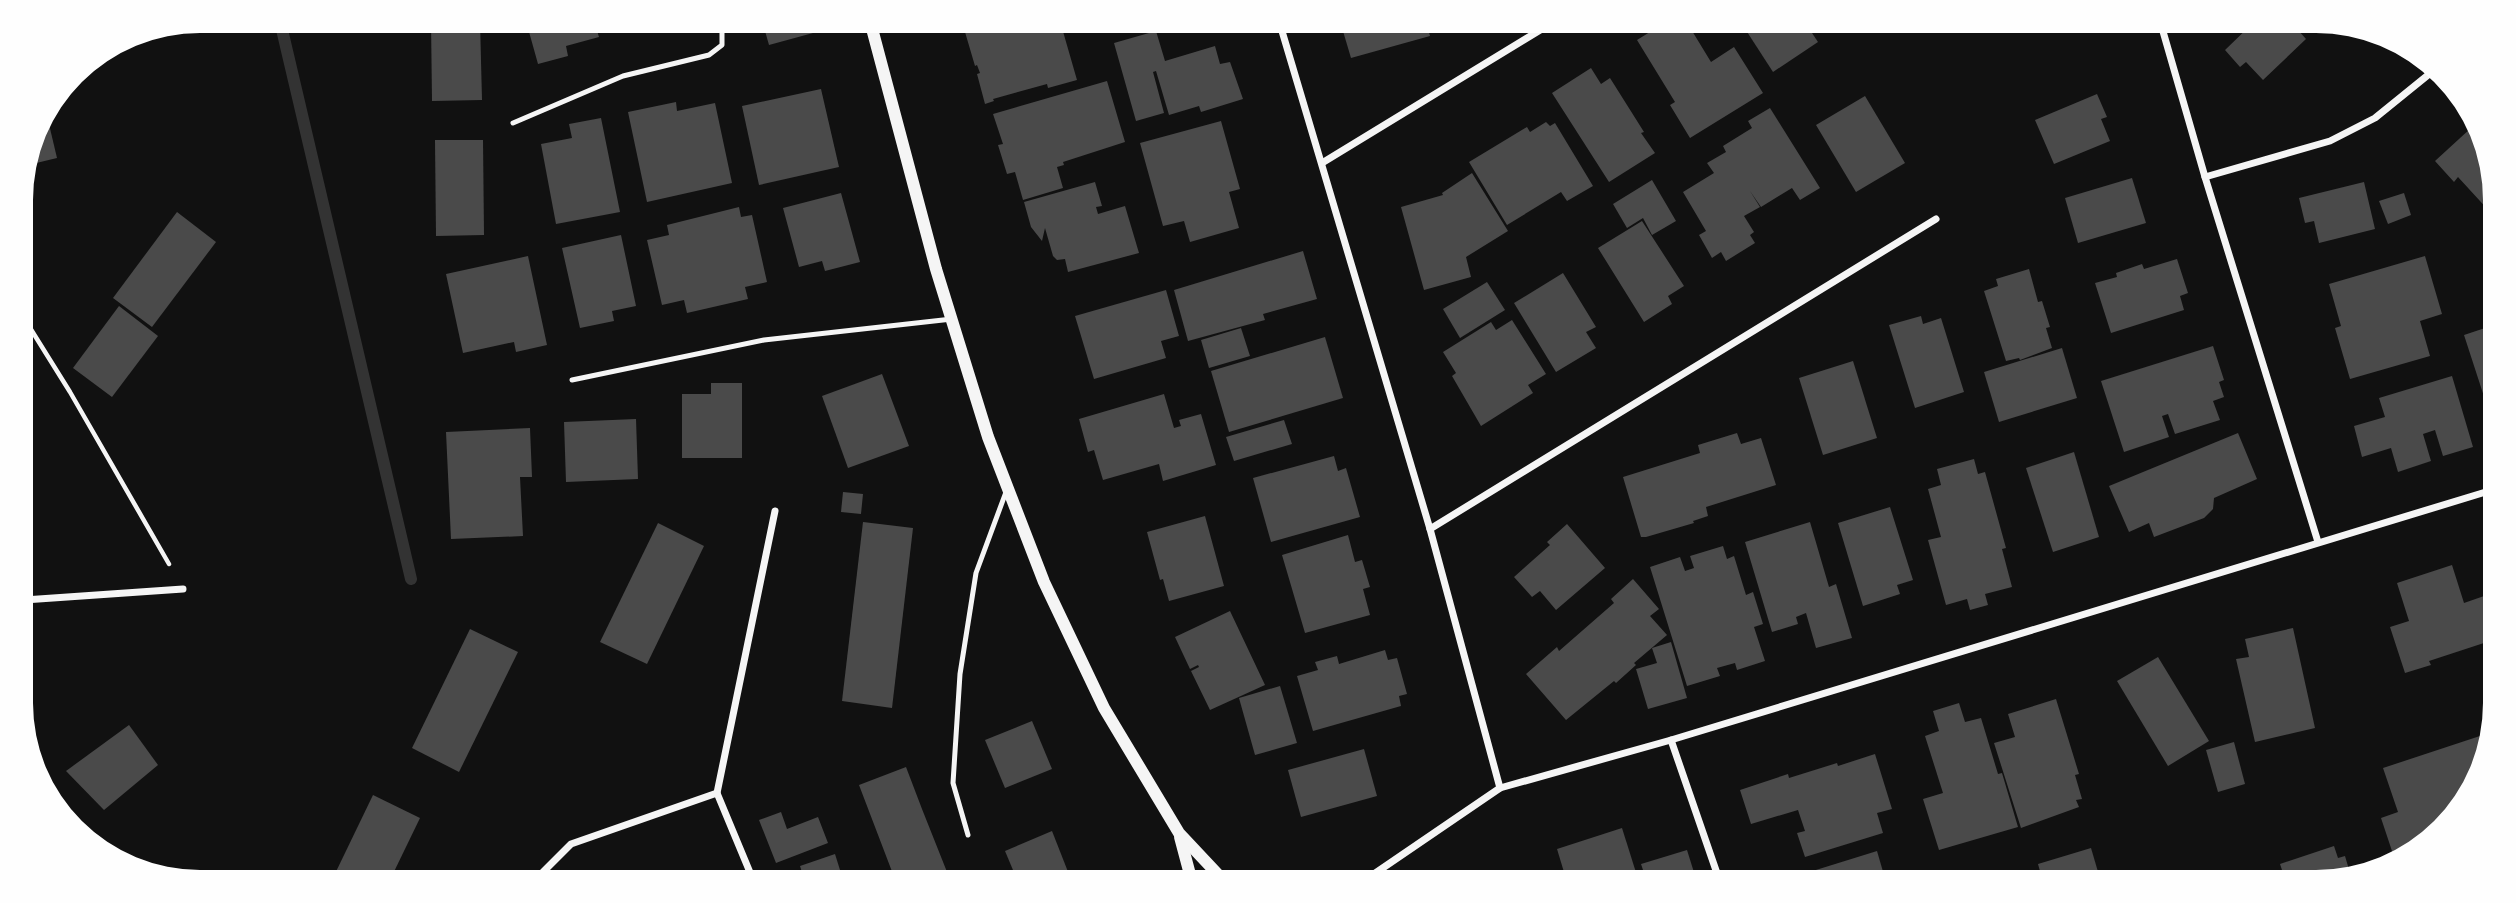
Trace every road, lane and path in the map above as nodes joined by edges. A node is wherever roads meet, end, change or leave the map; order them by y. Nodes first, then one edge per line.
1 (723, 33) edge
2 (873, 33) edge
3 (1283, 33) edge
4 (1535, 33) edge
5 (2163, 33) edge
6 (2427, 76) edge
7 (513, 122) dead end
8 (1322, 163) junction
9 (2205, 177) junction
10 (1936, 219) dead end
11 (952, 319) junction
12 (34, 334) edge
13 (572, 380) dead end
14 (1008, 489) junction
15 (2483, 493) edge
16 (775, 511) dead end
17 (1430, 529) junction
18 (2318, 542) junction
19 (183, 589) joint
20 (33, 599) edge
21 (1671, 740) junction
22 (1500, 788) junction
23 (717, 793) junction
24 (1179, 833) junction
25 (968, 835) dead end
26 (1384, 869) edge
27 (1716, 869) edge
28 (546, 870) edge
29 (749, 870) edge
30 (1189, 870) edge
31 (1214, 870) edge

1 - 7 lane
2 - 11 street
3 - 8 street
4 - 8 street
5 - 9 street
6 - 9 street
8 - 17 street
9 - 18 street
10 - 17 street
11 - 13 lane
11 - 14 street
12 - 19 path
14 - 24 street
14 - 25 lane
15 - 18 street
16 - 23 street
17 - 22 street
18 - 21 street
19 - 20 street
21 - 22 street
21 - 27 street
22 - 26 street
23 - 28 street
23 - 29 street
24 - 30 street
24 - 31 street

